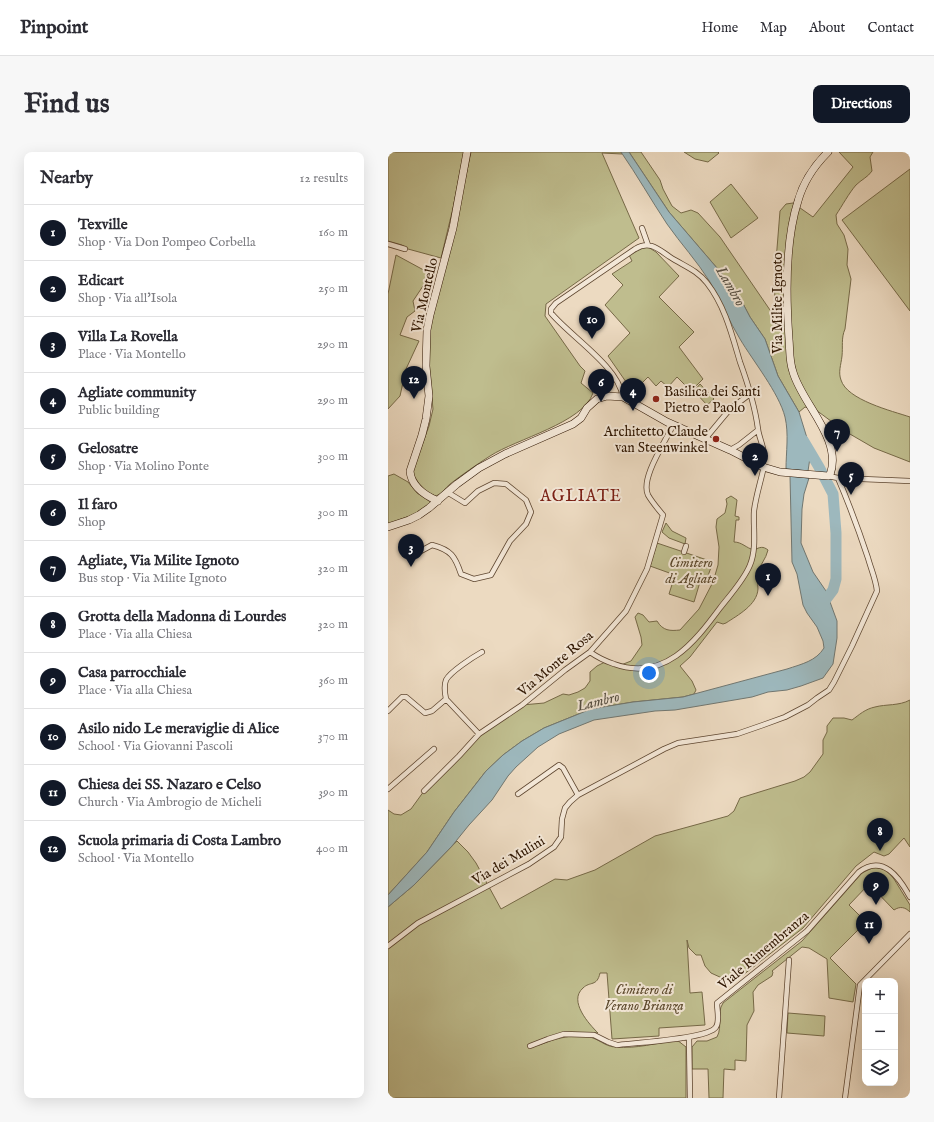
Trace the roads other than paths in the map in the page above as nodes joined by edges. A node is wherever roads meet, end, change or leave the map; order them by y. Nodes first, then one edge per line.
1 (467, 152) edge
2 (828, 152) edge
3 (642, 228) dead end
4 (388, 244) edge
5 (648, 245) junction
6 (406, 249) dead end
7 (750, 394) junction
8 (624, 398) junction
9 (674, 425) junction
10 (758, 430) junction
11 (705, 439) junction
12 (730, 450) junction
13 (764, 456) dead end
14 (764, 467) junction
15 (828, 476) junction
16 (838, 478) junction
17 (910, 481) edge
18 (447, 492) junction
19 (438, 501) junction
20 (388, 528) edge
21 (686, 546) dead end
22 (419, 552) dead end
23 (684, 552) dead end
24 (482, 652) dead end
25 (590, 652) junction
26 (446, 699) junction
27 (388, 711) edge
28 (479, 734) junction
29 (434, 749) dead end
30 (388, 789) edge
31 (424, 791) dead end
32 (518, 794) dead end
33 (578, 795) junction
34 (910, 897) edge
35 (910, 934) edge
36 (388, 946) edge
37 (789, 960) dead end
38 (689, 1037) junction
39 (530, 1046) dead end
40 (690, 1098) edge
41 (779, 1098) edge
42 (845, 1098) edge

1 - 19 street, Via Montello
2 - 15 street, Via Milite Ignoto
3 - 5 street
4 - 6 street
5 - 7 street
5 - 8 street
7 - 10 street
7 - 11 street
8 - 9 street
8 - 18 street
9 - 11 street
9 - 25 street, Via Monte Rosa
10 - 12 street
10 - 13 street
11 - 12 street
12 - 14 street
14 - 15 street
14 - 25 street
15 - 16 street
16 - 17 street
16 - 33 street, Via dei Mulini
18 - 19 street
18 - 22 street
19 - 20 street
21 - 23 street
24 - 26 street
25 - 28 street, Via Monte Rosa
26 - 27 street
26 - 28 street
28 - 31 street, Via Monte Rosa
29 - 30 street
32 - 33 street
33 - 36 street, Via dei Mulini
34 - 38 street, Viale Rimembranza
35 - 42 street
37 - 41 street
38 - 39 street, Viale Rimembranza
38 - 40 street

